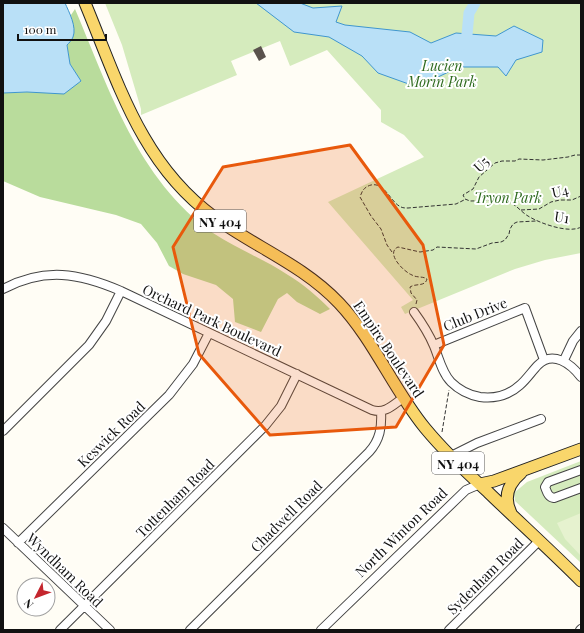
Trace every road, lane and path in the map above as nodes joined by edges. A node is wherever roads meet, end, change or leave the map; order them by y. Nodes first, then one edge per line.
1 (84, 3) edge
2 (581, 155) edge
3 (581, 196) edge
4 (465, 200) junction
5 (520, 210) junction
6 (537, 221) junction
7 (581, 227) edge
8 (393, 252) junction
9 (3, 289) edge
10 (121, 291) junction
11 (414, 312) joint
12 (581, 331) edge
13 (209, 333) junction
14 (434, 345) junction
15 (544, 360) junction
16 (564, 360) junction
17 (297, 374) junction
18 (581, 377) edge
19 (450, 381) junction
20 (403, 398) junction
21 (380, 411) junction
22 (541, 419) dead end
23 (3, 431) edge
24 (442, 432) dead end
25 (581, 449) edge
26 (451, 456) junction
27 (526, 470) junction
28 (581, 470) edge
29 (480, 484) junction
30 (581, 488) edge
31 (514, 517) junction
32 (3, 528) edge
33 (539, 541) junction
34 (18, 543) junction
35 (581, 581) edge
36 (84, 606) junction
37 (60, 630) edge
38 (110, 630) edge
39 (190, 630) edge
40 (321, 630) edge
41 (449, 630) edge

1 - 20 main road, Empire Boulevard / NY 404
2 - 4 path, U5 / U5
3 - 5 path, U4 / U4
4 - 5 path
4 - 8 path
5 - 6 path, U1 / U1
6 - 7 path, U1 / U1
6 - 8 path
8 - 11 path
9 - 10 street, Orchard Park Boulevard
10 - 13 street, Orchard Park Boulevard
10 - 23 street
11 - 14 street
12 - 16 street
13 - 17 street, Orchard Park Boulevard
13 - 34 street, Keswick Road
14 - 15 street, Club Drive
14 - 19 street
15 - 16 street
15 - 19 street
16 - 18 street
17 - 21 street, Orchard Park Boulevard
17 - 36 street, Tottenham Road
19 - 24 path
20 - 21 street
20 - 26 main road, Empire Boulevard / NY 404
21 - 39 street, Chadwell Road
22 - 26 street
25 - 27 main road, North Winton Road
26 - 29 main road, Empire Boulevard / NY 404
27 - 29 main road, North Winton Road
27 - 31 main road
28 - 30 street
29 - 31 main road, Empire Boulevard / NY 404
29 - 40 street, North Winton Road
31 - 33 main road, Empire Boulevard / NY 404
32 - 34 street, Wyndham Road
33 - 35 main road, Empire Boulevard / NY 404
33 - 41 street, Sydenham Road
34 - 36 street, Wyndham Road
36 - 37 street, Tottenham Road
36 - 38 street, Wyndham Road

